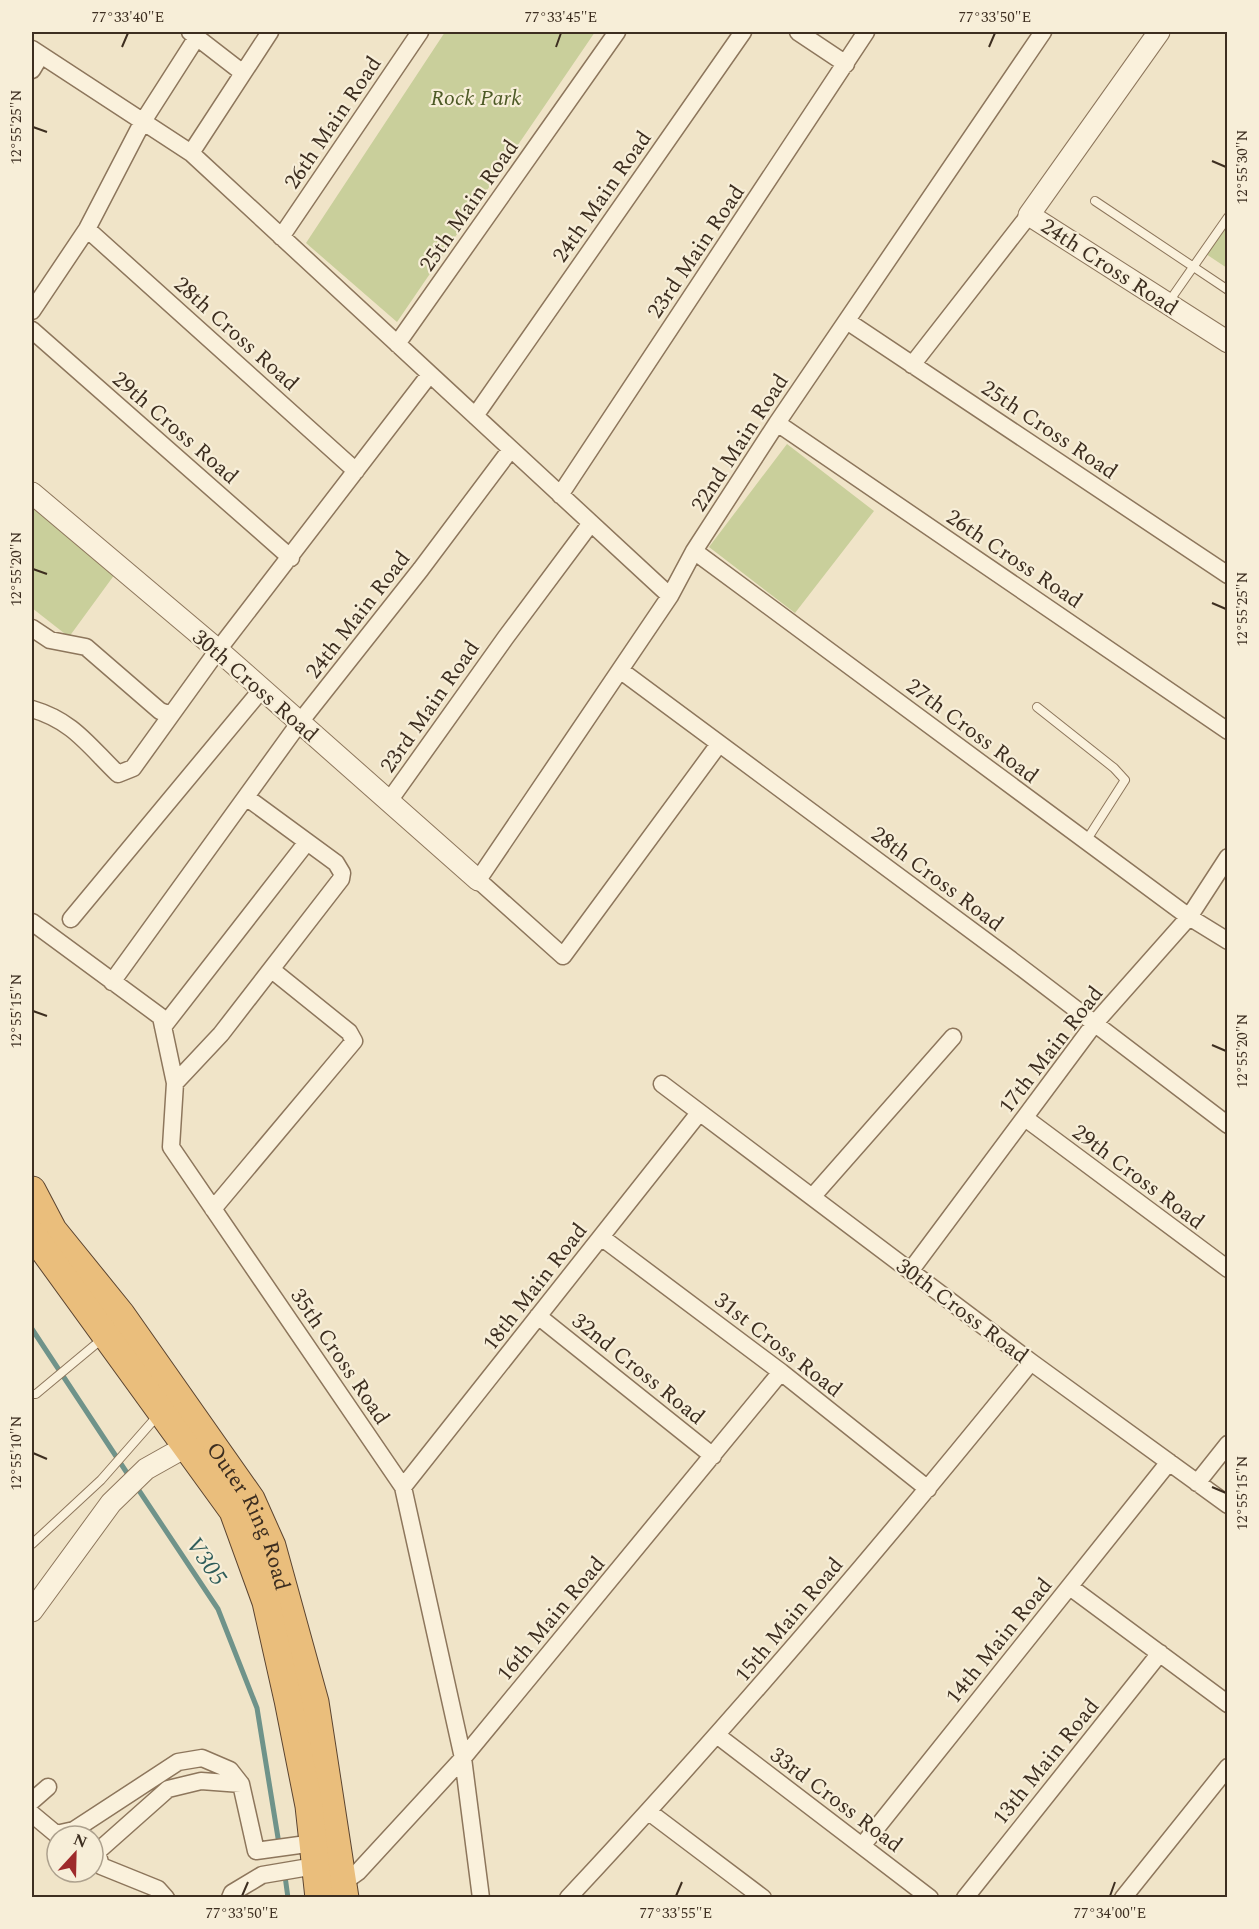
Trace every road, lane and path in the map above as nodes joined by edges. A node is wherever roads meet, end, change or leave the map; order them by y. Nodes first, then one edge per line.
1 (270, 32) edge
2 (420, 32) edge
3 (617, 32) edge
4 (743, 32) edge
5 (798, 32) edge
6 (866, 32) edge
7 (1043, 32) edge
8 (1159, 32) edge
9 (193, 34) edge
10 (36, 52) edge
11 (846, 64) junction
12 (32, 70) edge
13 (243, 73) junction
14 (142, 123) junction
15 (191, 153) junction
16 (1095, 201) dead end
17 (1029, 214) junction
18 (1227, 218) edge
19 (87, 229) junction
20 (281, 237) junction
21 (1193, 267) junction
22 (1227, 290) edge
23 (1168, 304) junction
24 (32, 311) edge
25 (847, 321) junction
26 (32, 330) edge
27 (1227, 342) edge
28 (398, 344) junction
29 (912, 364) junction
30 (430, 374) junction
31 (475, 416) junction
32 (777, 423) junction
33 (511, 449) junction
34 (356, 471) junction
35 (32, 493) edge
36 (560, 495) junction
37 (591, 523) junction
38 (694, 551) junction
39 (291, 558) junction
40 (1227, 575) edge
41 (670, 596) junction
42 (32, 628) edge
43 (218, 650) junction
44 (620, 670) junction
45 (262, 689) junction
46 (1037, 707) dead end
47 (32, 709) edge
48 (174, 711) junction
49 (300, 722) junction
50 (1227, 731) edge
51 (719, 744) junction
52 (246, 797) junction
53 (389, 801) junction
54 (307, 842) junction
55 (1086, 842) junction
56 (1227, 857) edge
57 (478, 880) junction
58 (1189, 917) junction
59 (71, 919) dead end
60 (32, 922) edge
61 (1227, 941) edge
62 (272, 970) junction
63 (112, 982) junction
64 (1095, 1023) junction
65 (163, 1027) junction
66 (953, 1037) dead end
67 (175, 1083) junction
68 (662, 1084) dead end
69 (699, 1113) junction
70 (1025, 1118) junction
71 (1227, 1125) edge
72 (32, 1190) edge
73 (813, 1196) junction
74 (213, 1209) junction
75 (601, 1237) junction
76 (35, 1249) edge
77 (1227, 1269) edge
78 (911, 1270) junction
79 (538, 1316) junction
80 (105, 1336) junction
81 (1031, 1362) junction
82 (781, 1372) junction
83 (32, 1394) edge
84 (161, 1411) junction
85 (1227, 1444) edge
86 (187, 1446) junction
87 (713, 1456) junction
88 (1169, 1462) junction
89 (1197, 1483) junction
90 (403, 1487) junction
91 (928, 1489) junction
92 (1227, 1505) edge
93 (32, 1544) edge
94 (1070, 1587) junction
95 (32, 1611) edge
96 (1160, 1653) junction
97 (1227, 1704) edge
98 (718, 1736) junction
99 (463, 1758) junction
100 (1227, 1767) edge
101 (241, 1785) junction
102 (48, 1787) dead end
103 (32, 1801) edge
104 (649, 1812) junction
105 (32, 1814) edge
106 (862, 1846) junction
107 (256, 1851) junction
108 (315, 1855) junction
109 (262, 1875) junction
110 (345, 1890) edge
111 (166, 1898) edge
112 (230, 1898) edge
113 (319, 1898) edge
114 (481, 1898) edge
115 (568, 1898) edge
116 (763, 1898) edge
117 (930, 1898) edge
118 (965, 1898) edge
119 (1123, 1898) edge

1 - 13 street
2 - 20 street, 26th Main Road
3 - 28 street, 25th Main Road
4 - 31 street, 24th Main Road
5 - 11 street
6 - 11 street, 23rd Main Road
7 - 25 street, 22nd Main Road
8 - 17 street, 24th Cross Road
9 - 13 street
9 - 14 street
10 - 12 street
10 - 14 street
11 - 36 street, 23rd Main Road
13 - 15 street
14 - 15 street
14 - 19 street
15 - 20 street
16 - 21 lane
17 - 23 street, 24th Cross Road
17 - 29 street
18 - 21 lane
19 - 24 street
19 - 34 street, 28th Cross Road
20 - 28 street
21 - 22 lane
21 - 23 lane
23 - 27 street, 24th Cross Road
25 - 29 street, 25th Cross Road
25 - 32 street, 22nd Main Road
26 - 39 street, 29th Cross Road
28 - 30 street
29 - 40 street, 25th Cross Road
30 - 31 street
30 - 34 street
31 - 33 street
32 - 38 street, 22nd Main Road
32 - 50 street, 26th Cross Road
33 - 36 street
33 - 49 street, 24th Main Road
34 - 39 street
35 - 43 street, 30th Cross Road
36 - 37 street
37 - 41 street
37 - 53 street, 23rd Main Road
38 - 41 street, 22nd Main Road
38 - 55 street, 27th Cross Road
39 - 43 street
41 - 44 street, 22nd Main Road
42 - 48 street
43 - 45 street, 30th Cross Road
43 - 48 street
44 - 51 street, 28th Cross Road
44 - 57 street, 22nd Main Road
45 - 49 street, 30th Cross Road
45 - 59 street
46 - 55 lane
47 - 48 street
49 - 52 street, 24th Main Road
49 - 53 street, 30th Cross Road
51 - 57 street
51 - 64 street, 28th Cross Road
52 - 54 street
52 - 63 street, 24th Main Road
53 - 57 street, 30th Cross Road
54 - 62 street
54 - 65 street
55 - 58 street, 27th Cross Road
56 - 58 street, 17th Main Road
58 - 61 street, 27th Cross Road
58 - 64 street, 17th Main Road
60 - 63 street, 35th Cross Road
62 - 67 street
62 - 74 street
63 - 65 street, 35th Cross Road
64 - 70 street, 17th Main Road
64 - 71 street, 28th Cross Road
65 - 67 street, 35th Cross Road
66 - 73 street
67 - 74 street, 35th Cross Road
68 - 69 street, 30th Cross Road
69 - 73 street, 30th Cross Road
69 - 75 street, 18th Main Road
70 - 77 street, 29th Cross Road
70 - 78 street, 17th Main Road
72 - 110 highway, Outer Ring Road
73 - 78 street, 30th Cross Road
74 - 90 street, 35th Cross Road
75 - 79 street, 18th Main Road
75 - 82 street, 31st Cross Road
76 - 80 highway, Outer Ring Road
78 - 81 street, 30th Cross Road
79 - 87 street, 32nd Cross Road
79 - 90 street, 18th Main Road
80 - 83 lane
80 - 84 highway, Outer Ring Road
81 - 88 street, 30th Cross Road
81 - 91 street, 15th Main Road
82 - 87 street, 16th Main Road
82 - 91 street, 31st Cross Road
84 - 86 highway, Outer Ring Road
84 - 93 lane
85 - 89 street
86 - 95 street
86 - 108 highway, Outer Ring Road
87 - 99 street, 16th Main Road
88 - 89 street, 30th Cross Road
88 - 94 street, 14th Main Road
89 - 92 street, 30th Cross Road
90 - 99 street, 35th Cross Road
91 - 98 street, 15th Main Road
94 - 96 street
94 - 106 street, 14th Main Road
96 - 97 street
96 - 118 street, 13th Main Road
98 - 104 street, 15th Main Road
98 - 106 street, 33rd Cross Road
99 - 110 street, 16th Main Road
99 - 114 street, 35th Cross Road
100 - 119 street
101 - 105 street
101 - 107 street
101 - 111 street
102 - 103 street
104 - 115 street, 15th Main Road
104 - 116 street
106 - 117 street, 33rd Cross Road
107 - 108 street
107 - 109 street
108 - 109 street
108 - 113 highway, Outer Ring Road
109 - 112 street

